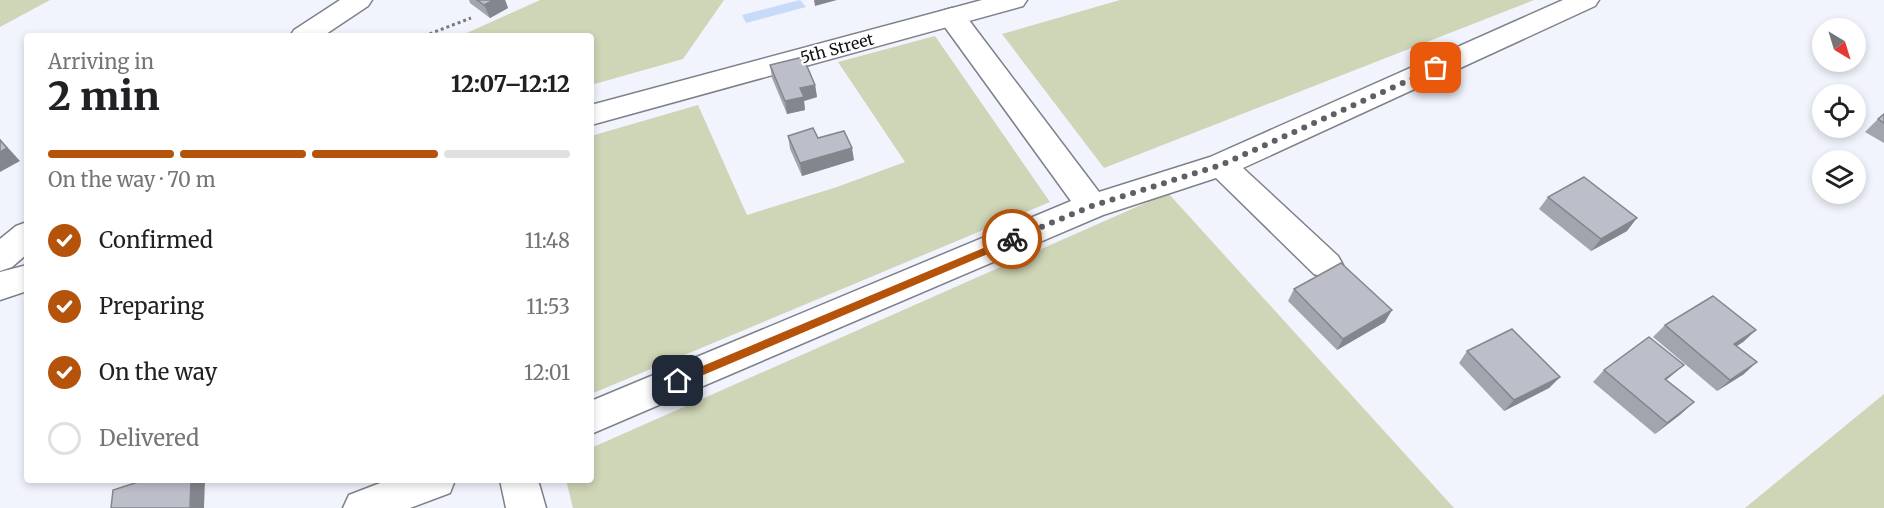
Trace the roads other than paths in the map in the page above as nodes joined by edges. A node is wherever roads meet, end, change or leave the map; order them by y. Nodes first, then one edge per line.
1 (359, 0) edge
2 (1014, 0) edge
3 (1586, 0) edge
4 (952, 17) junction
5 (309, 33) edge
6 (594, 114) edge
7 (1221, 165) junction
8 (1092, 206) junction
9 (24, 238) edge
10 (0, 258) edge
11 (1326, 265) dead end
12 (24, 279) edge
13 (0, 286) edge
14 (594, 417) edge
15 (428, 483) edge
16 (520, 483) edge
17 (363, 508) edge
18 (526, 508) edge

1 - 5 street
2 - 4 street, 5th Street
3 - 7 street
4 - 6 street, 5th Street
4 - 8 street
7 - 8 street
7 - 11 street
8 - 14 street
9 - 10 street
12 - 13 street
15 - 17 street
16 - 18 street

